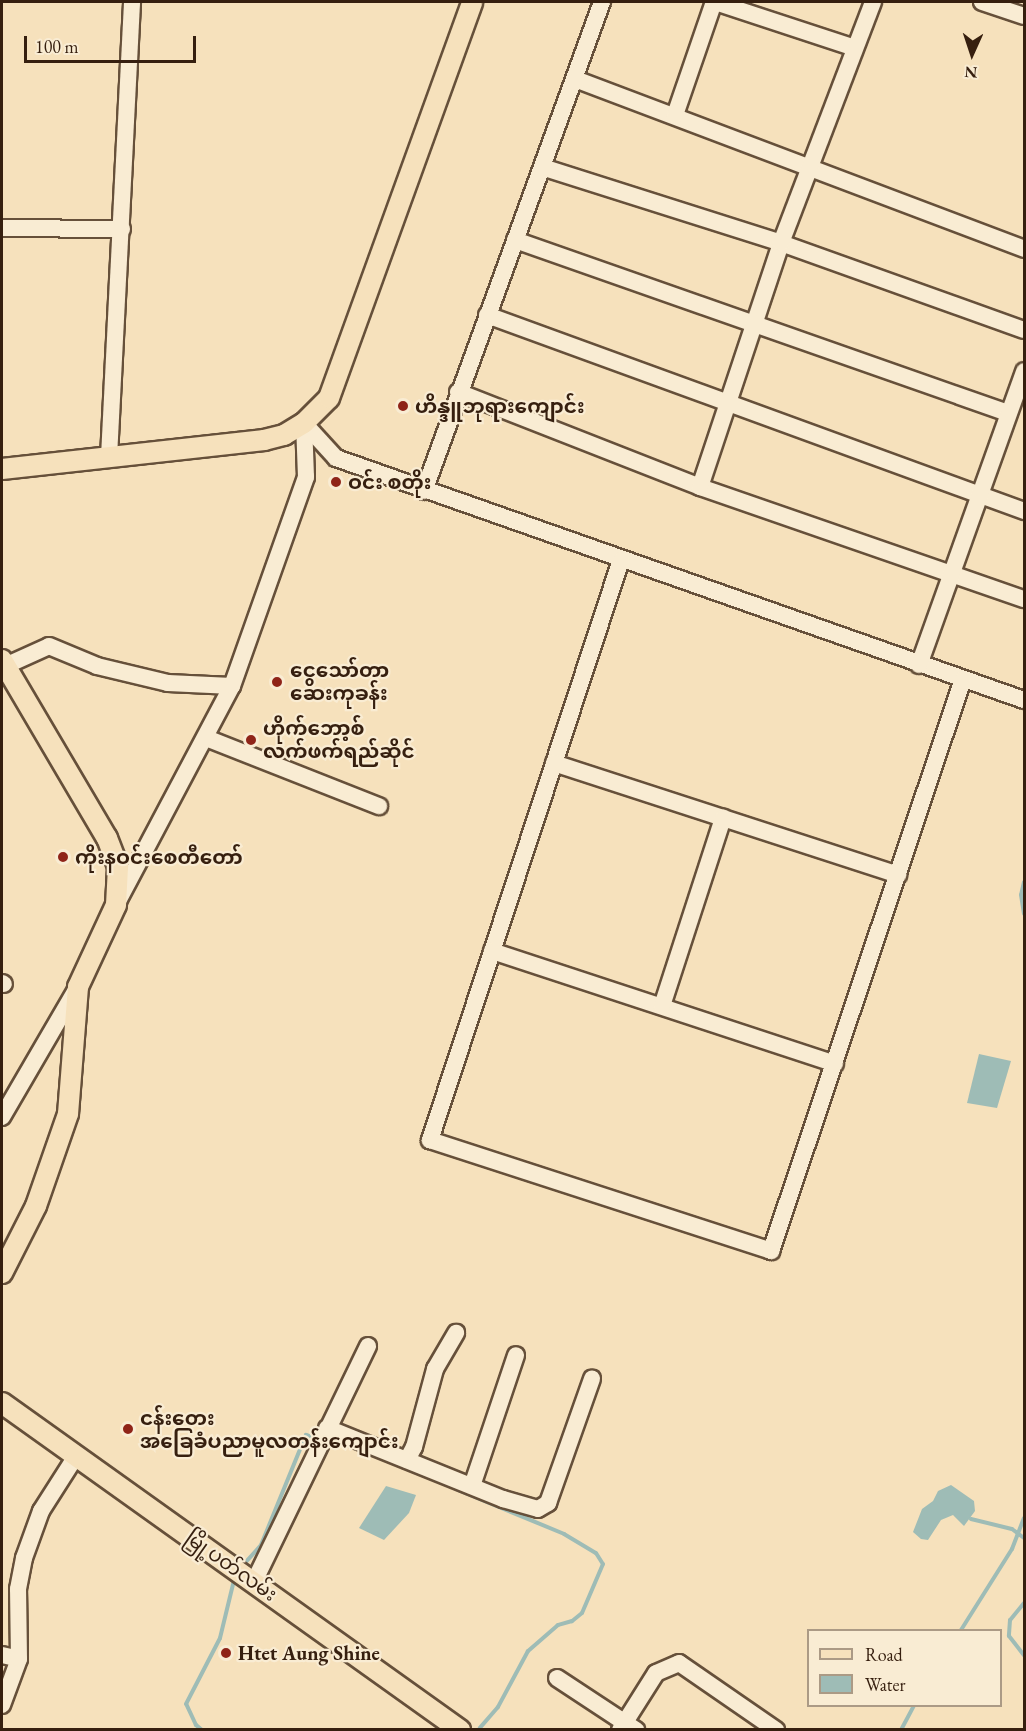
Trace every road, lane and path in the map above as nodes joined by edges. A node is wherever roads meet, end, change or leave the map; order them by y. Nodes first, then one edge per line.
1 (132, 2) edge
2 (472, 2) edge
3 (602, 2) edge
4 (715, 2) edge
5 (873, 2) edge
6 (982, 2) edge
7 (1024, 16) edge
8 (855, 48) junction
9 (574, 79) junction
10 (675, 116) junction
11 (811, 166) junction
12 (542, 167) junction
13 (2, 228) edge
14 (122, 229) junction
15 (515, 240) junction
16 (781, 243) junction
17 (1024, 249) edge
18 (487, 315) junction
19 (755, 325) junction
20 (1024, 330) edge
21 (1024, 371) edge
22 (459, 392) junction
23 (730, 403) junction
24 (1008, 413) junction
25 (304, 423) junction
26 (109, 457) junction
27 (2, 469) edge
28 (700, 487) junction
29 (424, 491) junction
30 (981, 496) junction
31 (1024, 511) edge
32 (621, 560) junction
33 (953, 574) junction
34 (1024, 599) edge
35 (3, 663) edge
36 (919, 665) junction
37 (963, 679) junction
38 (232, 686) junction
39 (1024, 700) edge
40 (206, 738) junction
41 (554, 763) junction
42 (379, 806) dead end
43 (723, 818) junction
44 (898, 875) junction
45 (116, 905) junction
46 (492, 951) junction
47 (78, 987) junction
48 (662, 1006) junction
49 (835, 1064) junction
50 (2, 1117) edge
51 (2, 1273) edge
52 (456, 1333) dead end
53 (368, 1346) dead end
54 (516, 1355) dead end
55 (592, 1379) dead end
56 (2, 1403) edge
57 (327, 1428) junction
58 (76, 1456) junction
59 (407, 1460) junction
60 (472, 1486) junction
61 (254, 1582) junction
62 (2, 1654) edge
63 (19, 1659) junction
64 (557, 1678) dead end
65 (2, 1705) edge
66 (627, 1727) edge
67 (460, 1730) edge
68 (776, 1730) edge

1 - 14 street
2 - 25 main road
3 - 9 street
4 - 8 street
4 - 10 street
5 - 8 street
6 - 7 street
8 - 11 street
9 - 10 street
9 - 12 street
10 - 11 street
11 - 16 street
11 - 17 street
12 - 15 street
12 - 16 street
13 - 14 street
14 - 26 street
15 - 18 street
15 - 19 street
16 - 19 street
16 - 20 street
18 - 22 street
18 - 23 street
19 - 23 street
19 - 24 street
21 - 24 street
22 - 28 street
22 - 29 street
23 - 28 street
23 - 30 street
24 - 30 street
25 - 26 main road
25 - 29 street
25 - 38 street
26 - 27 main road
28 - 33 street
29 - 32 street
30 - 31 street
30 - 33 street
32 - 36 street
32 - 41 street
33 - 34 street
33 - 36 street
35 - 38 street
35 - 45 main road
36 - 37 street
37 - 39 street
37 - 44 street
38 - 40 street
40 - 42 street
40 - 45 street
41 - 43 street
41 - 46 street
43 - 44 street
43 - 48 street
44 - 49 street
45 - 47 main road
46 - 48 street
46 - 49 street
47 - 50 street
47 - 51 main road
48 - 49 street
52 - 59 street
53 - 57 street
54 - 60 street
55 - 60 street
56 - 58 main road, မြို့ပတ်လမ်း
57 - 59 street
57 - 61 street
58 - 61 main road, မြို့ပတ်လမ်း
58 - 63 street
59 - 60 street
61 - 67 main road, မြို့ပတ်လမ်း
62 - 63 street
63 - 65 street
64 - 66 street
66 - 68 street

